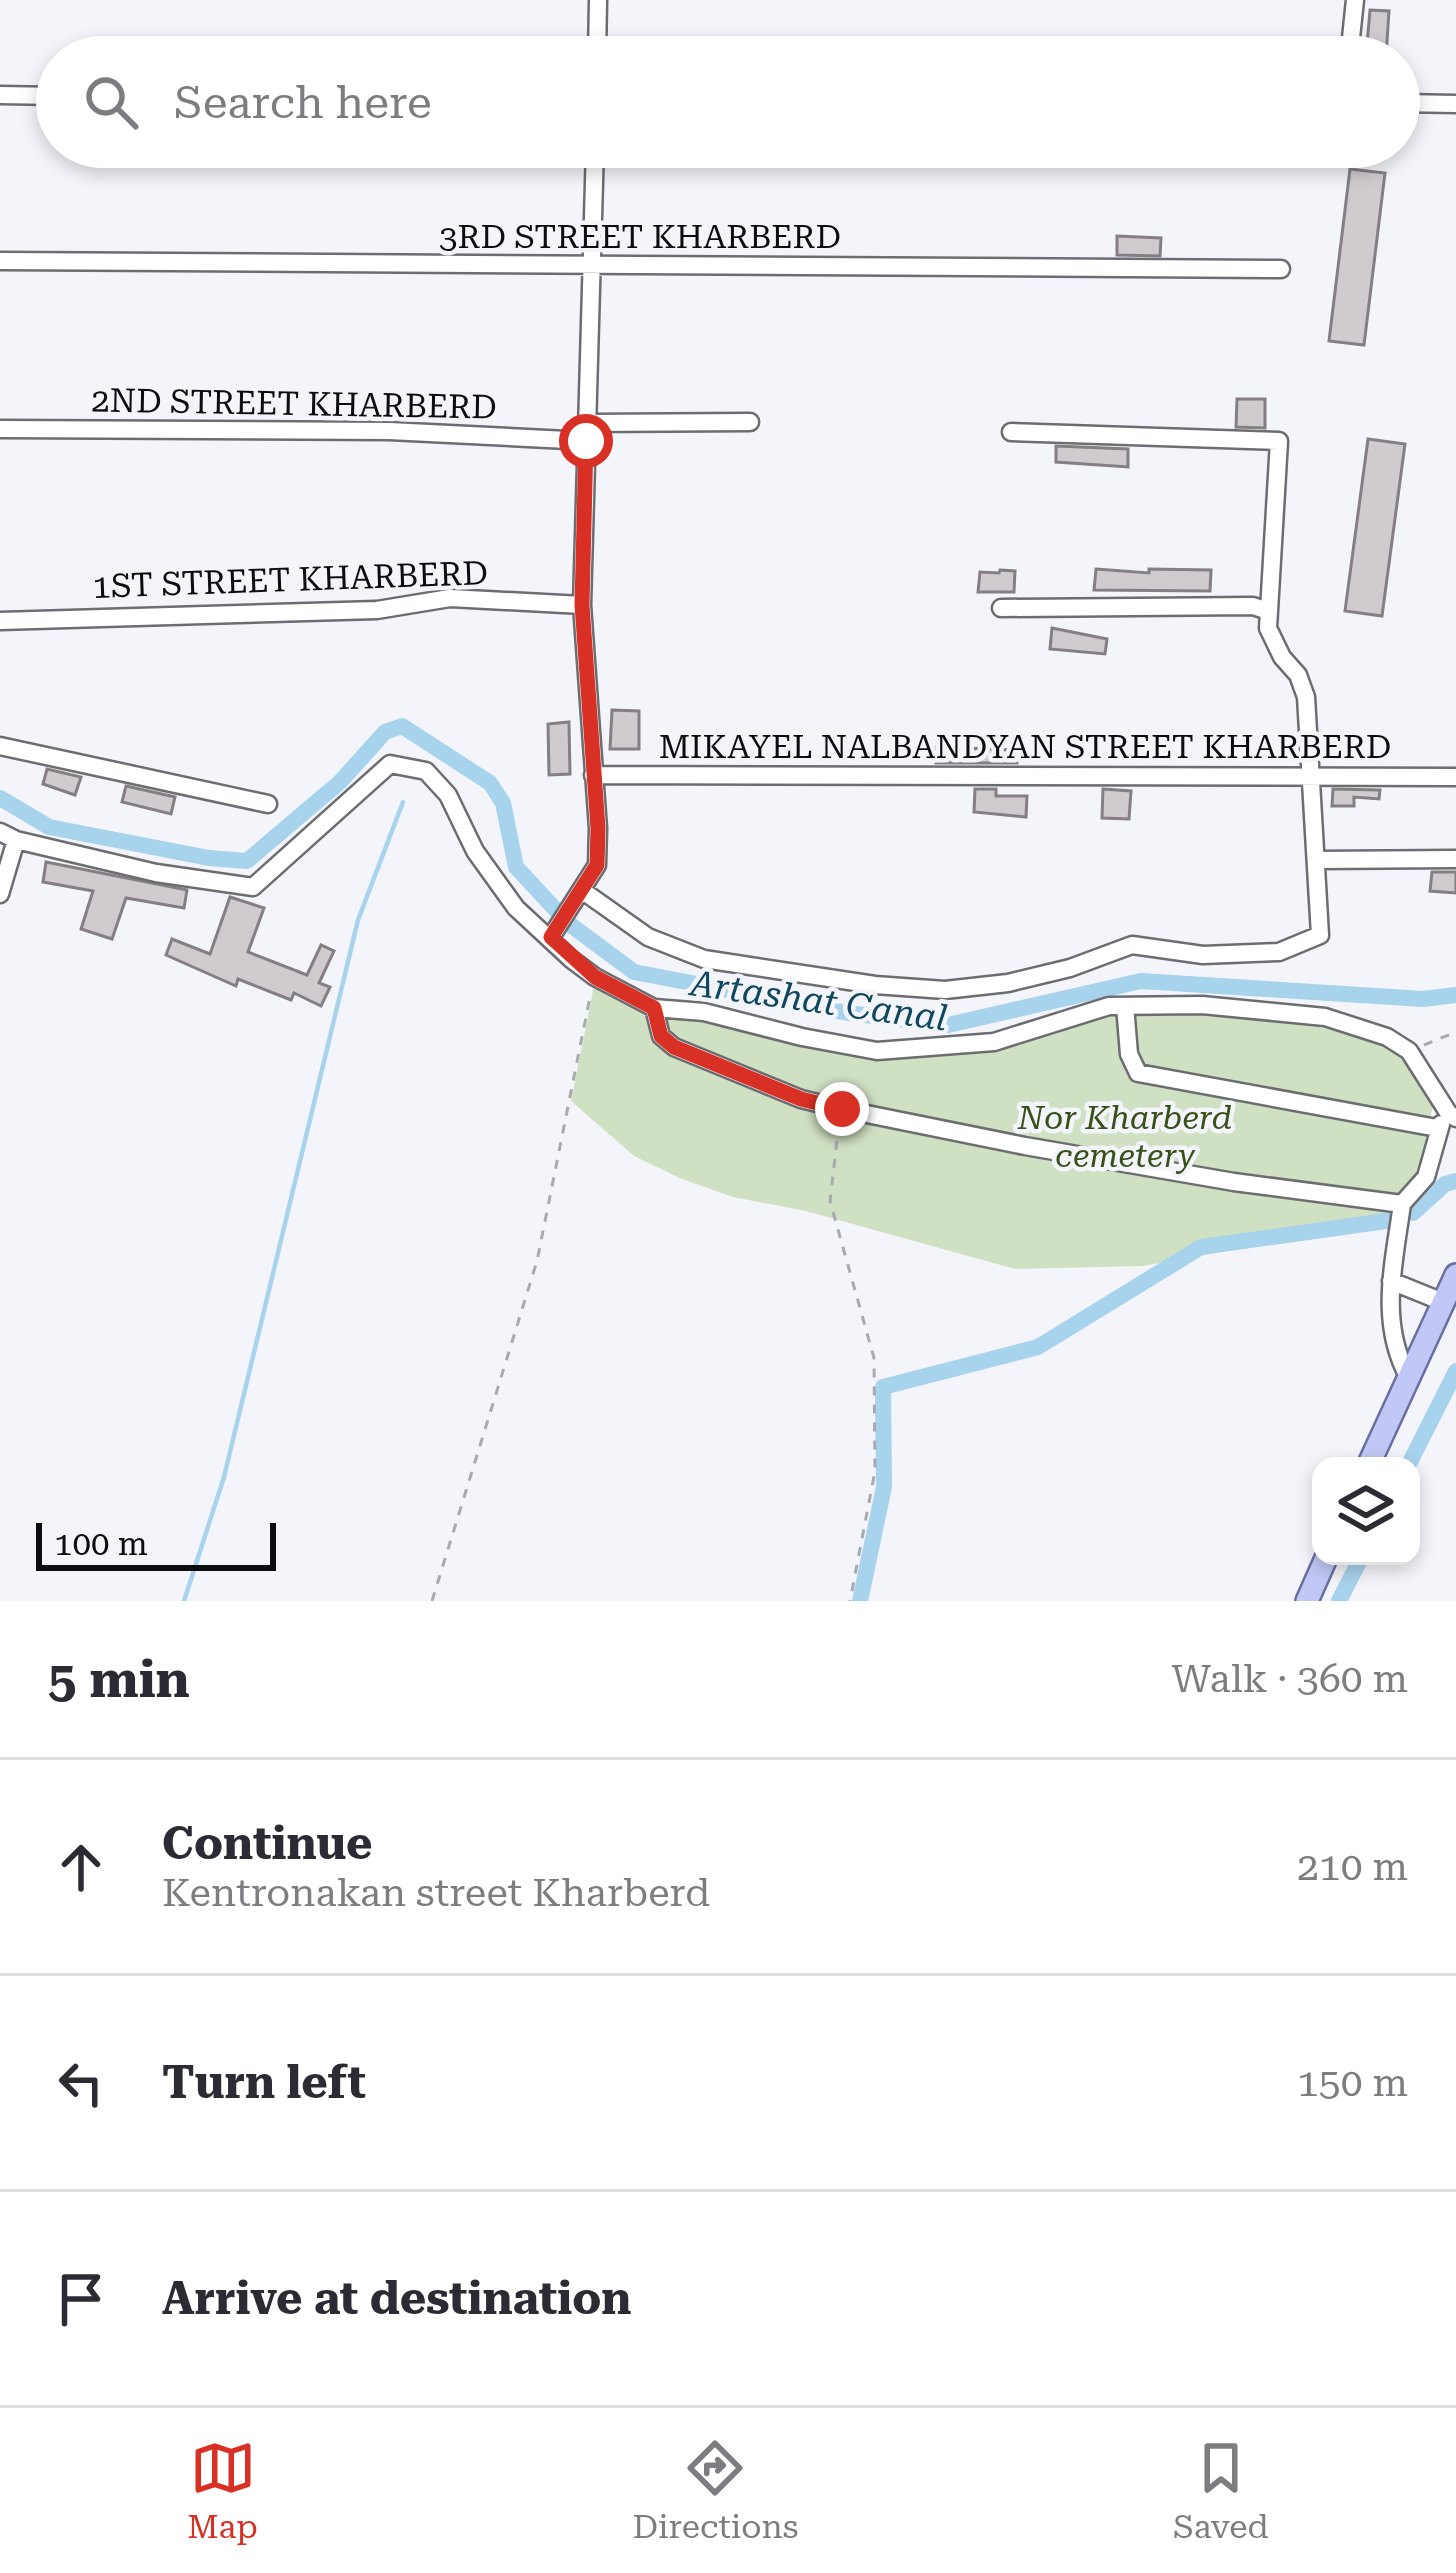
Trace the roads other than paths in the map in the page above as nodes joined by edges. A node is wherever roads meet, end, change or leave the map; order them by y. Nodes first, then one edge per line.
1 (598, 0) edge
2 (1355, 0) edge
3 (597, 36) edge
4 (1351, 36) edge
5 (0, 94) edge
6 (36, 95) edge
7 (1420, 103) edge
8 (1456, 104) edge
9 (594, 168) edge
10 (0, 261) edge
11 (592, 266) junction
12 (1281, 269) dead end
13 (750, 422) dead end
14 (0, 429) edge
15 (587, 432) junction
16 (1011, 432) dead end
17 (582, 605) junction
18 (1001, 608) dead end
19 (1268, 611) junction
20 (0, 621) edge
21 (0, 746) edge
22 (593, 775) junction
23 (1456, 777) edge
24 (1313, 778) junction
25 (268, 804) dead end
26 (8, 836) edge
27 (1456, 859) edge
28 (1317, 860) junction
29 (583, 892) junction
30 (0, 894) edge
31 (551, 937) junction
32 (1125, 1006) junction
33 (654, 1008) junction
34 (1447, 1120) edge
35 (1402, 1204) junction
36 (1456, 1275) edge
37 (1391, 1282) junction
38 (1443, 1302) junction
39 (1408, 1378) junction
40 (1373, 1457) edge
41 (1324, 1565) edge
42 (1307, 1601) edge

1 - 3 street
2 - 4 street
5 - 6 street
7 - 8 street
9 - 11 street
10 - 11 street, 3RD STREET KHARBERD
11 - 12 street, 3RD STREET KHARBERD
11 - 15 street
13 - 15 street, 2ND STREET KHARBERD
14 - 15 street, 2ND STREET KHARBERD
15 - 17 street
16 - 19 street
17 - 20 street, 1ST STREET KHARBERD
17 - 22 street
18 - 19 street
19 - 24 street
21 - 25 street
22 - 24 street, MIKAYEL NALBANDYAN STREET KHARBERD
22 - 29 street
23 - 24 street, MIKAYEL NALBANDYAN STREET KHARBERD
24 - 28 street
26 - 30 street
26 - 31 street
27 - 28 street
28 - 29 street
29 - 31 street
31 - 33 street
32 - 33 street
32 - 34 street
32 - 34 street
33 - 35 street
34 - 35 street
35 - 37 street
36 - 38 main road
37 - 38 street
37 - 39 street
38 - 39 main road
39 - 40 main road
41 - 42 main road

